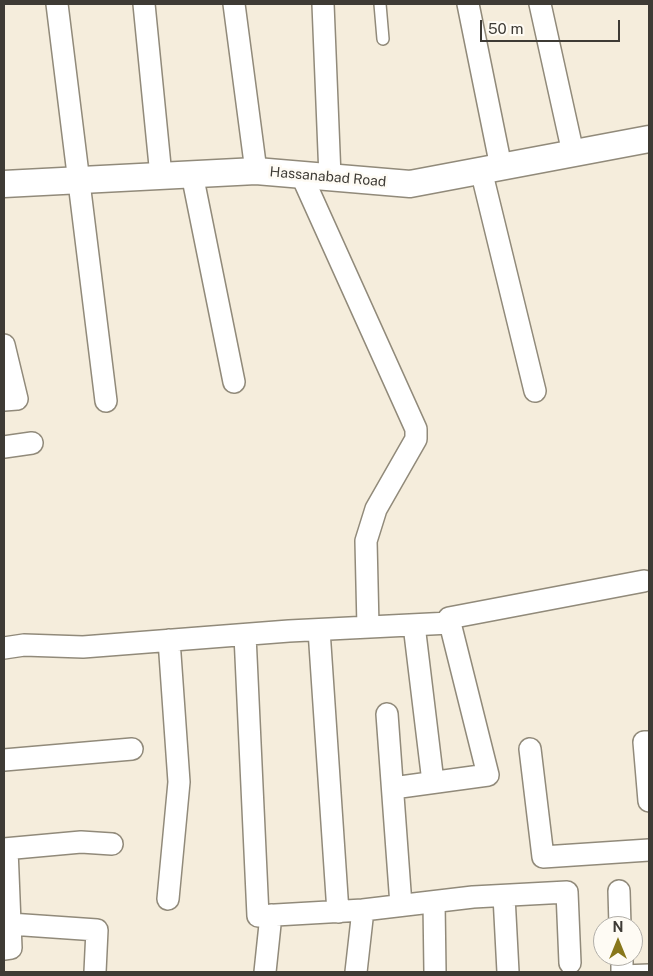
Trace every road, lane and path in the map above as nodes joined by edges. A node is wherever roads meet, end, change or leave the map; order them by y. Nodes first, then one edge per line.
1 (57, 4) edge
2 (144, 4) edge
3 (234, 4) edge
4 (323, 4) edge
5 (380, 4) edge
6 (468, 4) edge
7 (540, 4) edge
8 (383, 39) dead end
9 (649, 139) edge
10 (573, 153) junction
11 (491, 169) junction
12 (256, 171) junction
13 (192, 174) junction
14 (301, 174) junction
15 (161, 176) junction
16 (330, 177) junction
17 (78, 180) junction
18 (4, 184) edge
19 (4, 345) edge
20 (234, 382) dead end
21 (535, 391) dead end
22 (4, 400) edge
23 (106, 401) dead end
24 (32, 443) dead end
25 (4, 447) edge
26 (644, 581) dead end
27 (450, 623) junction
28 (414, 625) junction
29 (368, 628) junction
30 (319, 630) junction
31 (245, 635) junction
32 (169, 640) junction
33 (4, 648) edge
34 (387, 714) dead end
35 (649, 742) edge
36 (132, 749) dead end
37 (530, 749) dead end
38 (4, 760) edge
39 (433, 782) junction
40 (393, 788) junction
41 (649, 800) edge
42 (112, 844) dead end
43 (5, 849) edge
44 (649, 850) edge
45 (619, 891) dead end
46 (504, 896) junction
47 (168, 899) dead end
48 (434, 902) junction
49 (401, 906) junction
50 (363, 910) junction
51 (338, 912) junction
52 (271, 915) junction
53 (620, 916) edge
54 (10, 924) junction
55 (4, 948) edge
56 (570, 963) dead end
57 (622, 966) edge
58 (649, 970) edge
59 (95, 972) edge
60 (265, 972) edge
61 (356, 972) edge
62 (435, 972) edge
63 (508, 972) edge

1 - 17 street
2 - 15 street
3 - 12 street
4 - 16 street
5 - 8 lane
6 - 11 street
7 - 10 street
9 - 10 street, Hassanabad Road
10 - 11 street, Hassanabad Road
11 - 16 street, Hassanabad Road
11 - 21 street
12 - 13 street, Hassanabad Road
12 - 14 street, Hassanabad Road
13 - 15 street, Hassanabad Road
13 - 20 street
14 - 16 street, Hassanabad Road
14 - 29 street
15 - 17 street, Hassanabad Road
17 - 18 street, Hassanabad Road
17 - 23 street
19 - 22 street
24 - 25 street
26 - 27 street
27 - 28 street
27 - 39 street
28 - 29 street
28 - 39 street
29 - 30 street
30 - 31 street
30 - 51 street
31 - 32 street
31 - 52 street
32 - 33 street
32 - 47 street
34 - 40 street
35 - 41 street
36 - 38 street
37 - 44 street
39 - 40 street
40 - 49 street
42 - 43 street
43 - 54 street
45 - 53 street
46 - 48 street
46 - 56 street
46 - 63 street
48 - 49 street
48 - 62 street
49 - 50 street
50 - 51 street
50 - 61 street
51 - 52 street
52 - 60 street
54 - 55 street
54 - 59 street
57 - 58 lane

